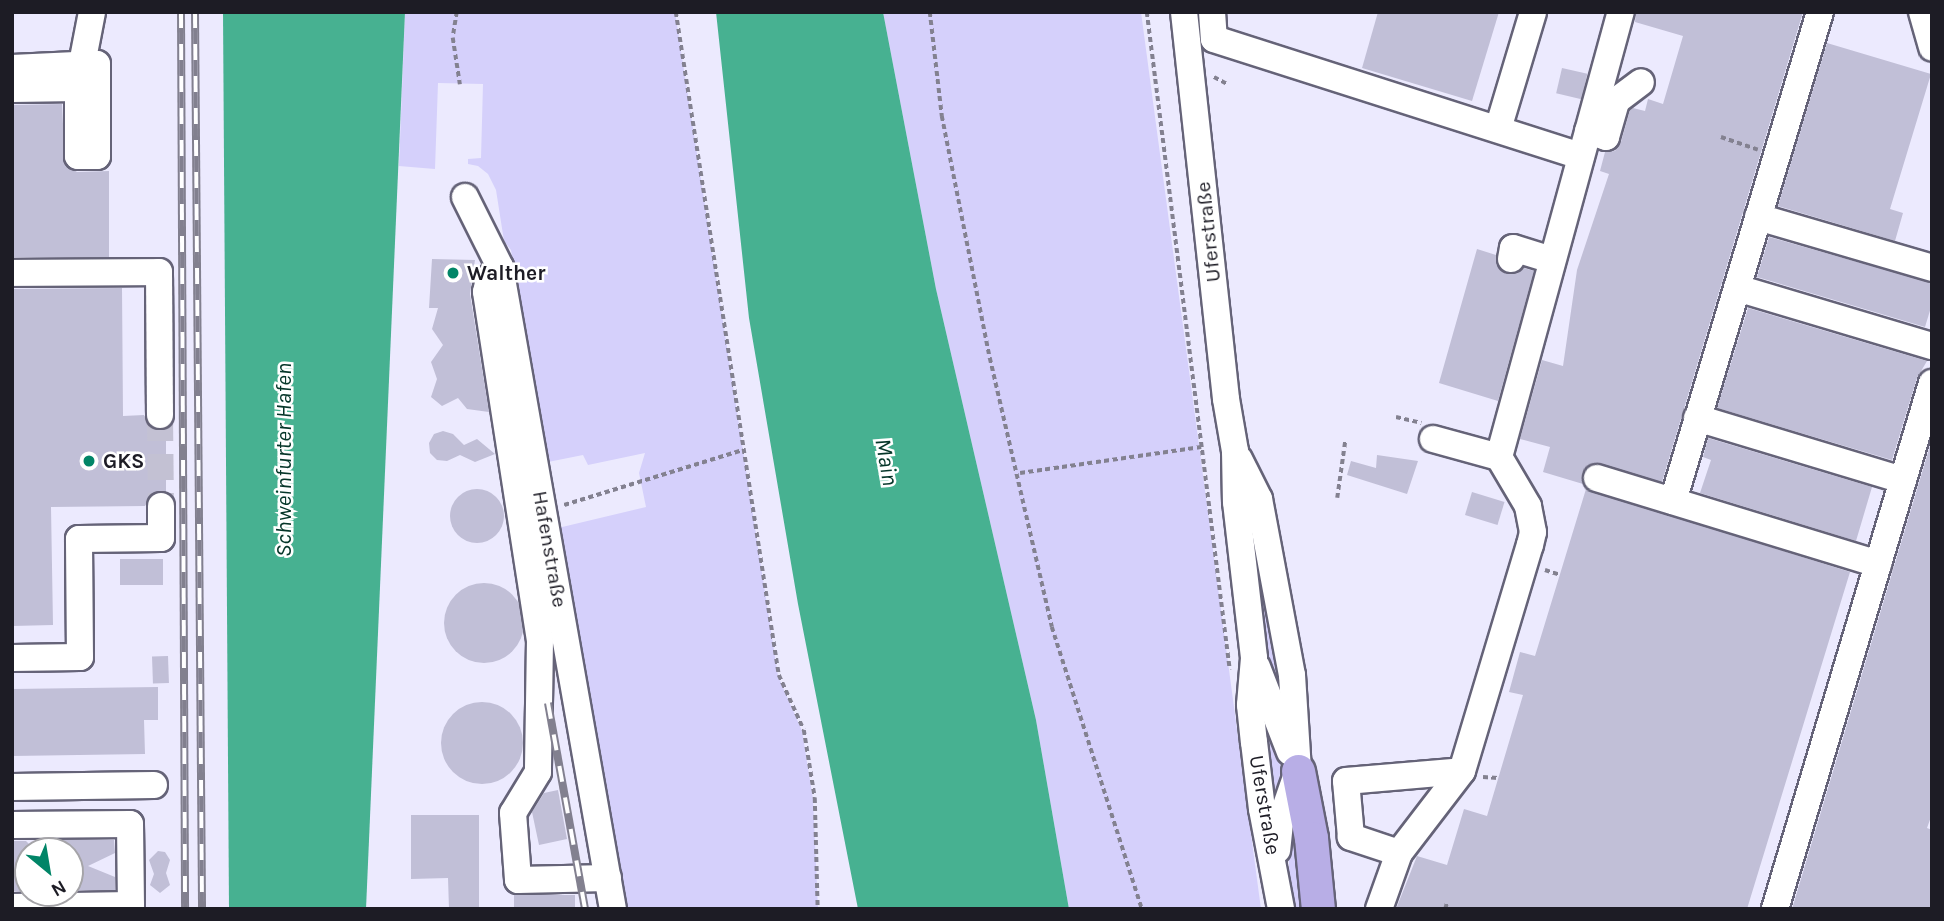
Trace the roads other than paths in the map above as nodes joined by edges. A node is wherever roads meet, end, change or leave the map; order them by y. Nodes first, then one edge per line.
1 (92, 12) edge
2 (1184, 12) edge
3 (1212, 12) edge
4 (1533, 12) edge
5 (1621, 12) edge
6 (1820, 12) edge
7 (1922, 12) edge
8 (1932, 48) edge
9 (82, 64) junction
10 (12, 68) edge
11 (1641, 82) dead end
12 (12, 89) edge
13 (1498, 129) junction
14 (1584, 144) junction
15 (465, 197) dead end
16 (1758, 217) junction
17 (1511, 259) dead end
18 (1552, 260) junction
19 (1932, 268) edge
20 (12, 273) edge
21 (1737, 288) junction
22 (1932, 346) edge
23 (510, 383) junction
24 (1932, 383) edge
25 (160, 415) tunnel mouth
26 (1698, 418) junction
27 (1428, 431) road end
28 (1235, 451) junction
29 (1499, 457) junction
30 (1597, 478) dead end
31 (1903, 480) junction
32 (1673, 501) junction
33 (161, 506) tunnel mouth
34 (1878, 564) junction
35 (12, 658) edge
36 (1254, 659) junction
37 (1298, 771) junction
38 (1462, 771) junction
39 (12, 787) edge
40 (130, 824) junction
41 (12, 825) edge
42 (1399, 853) junction
43 (1275, 868) junction
44 (608, 878) junction
45 (12, 907) edge
46 (131, 907) edge
47 (613, 909) edge
48 (1281, 909) edge
49 (1318, 909) edge
50 (1379, 909) edge
51 (1775, 909) edge

1 - 9 street
2 - 28 street, Uferstraße
3 - 13 street
4 - 13 street
5 - 14 street
6 - 16 street
7 - 8 street
9 - 10 street
9 - 12 street
11 - 14 street
13 - 14 street
14 - 18 street
15 - 23 street, Hafenstraße
16 - 19 street
16 - 21 street
17 - 18 street
18 - 29 street
20 - 25 street
21 - 22 street
21 - 26 street
23 - 44 street, Hafenstraße
23 - 44 street
24 - 31 street
26 - 31 street
26 - 32 street
27 - 29 street
28 - 36 street, Uferstraße
28 - 37 street, Uferstraße
29 - 38 street
30 - 32 street
31 - 34 street
32 - 34 street
33 - 35 street
34 - 51 street
36 - 37 street, Uferstraße
36 - 43 street, Uferstraße
37 - 43 street, Uferstraße
37 - 49 main road
38 - 42 street
38 - 42 street
39 - 40 street
40 - 41 street
40 - 46 street
42 - 50 street
43 - 48 street, Uferstraße
44 - 47 street, Hafenstraße
45 - 46 street

